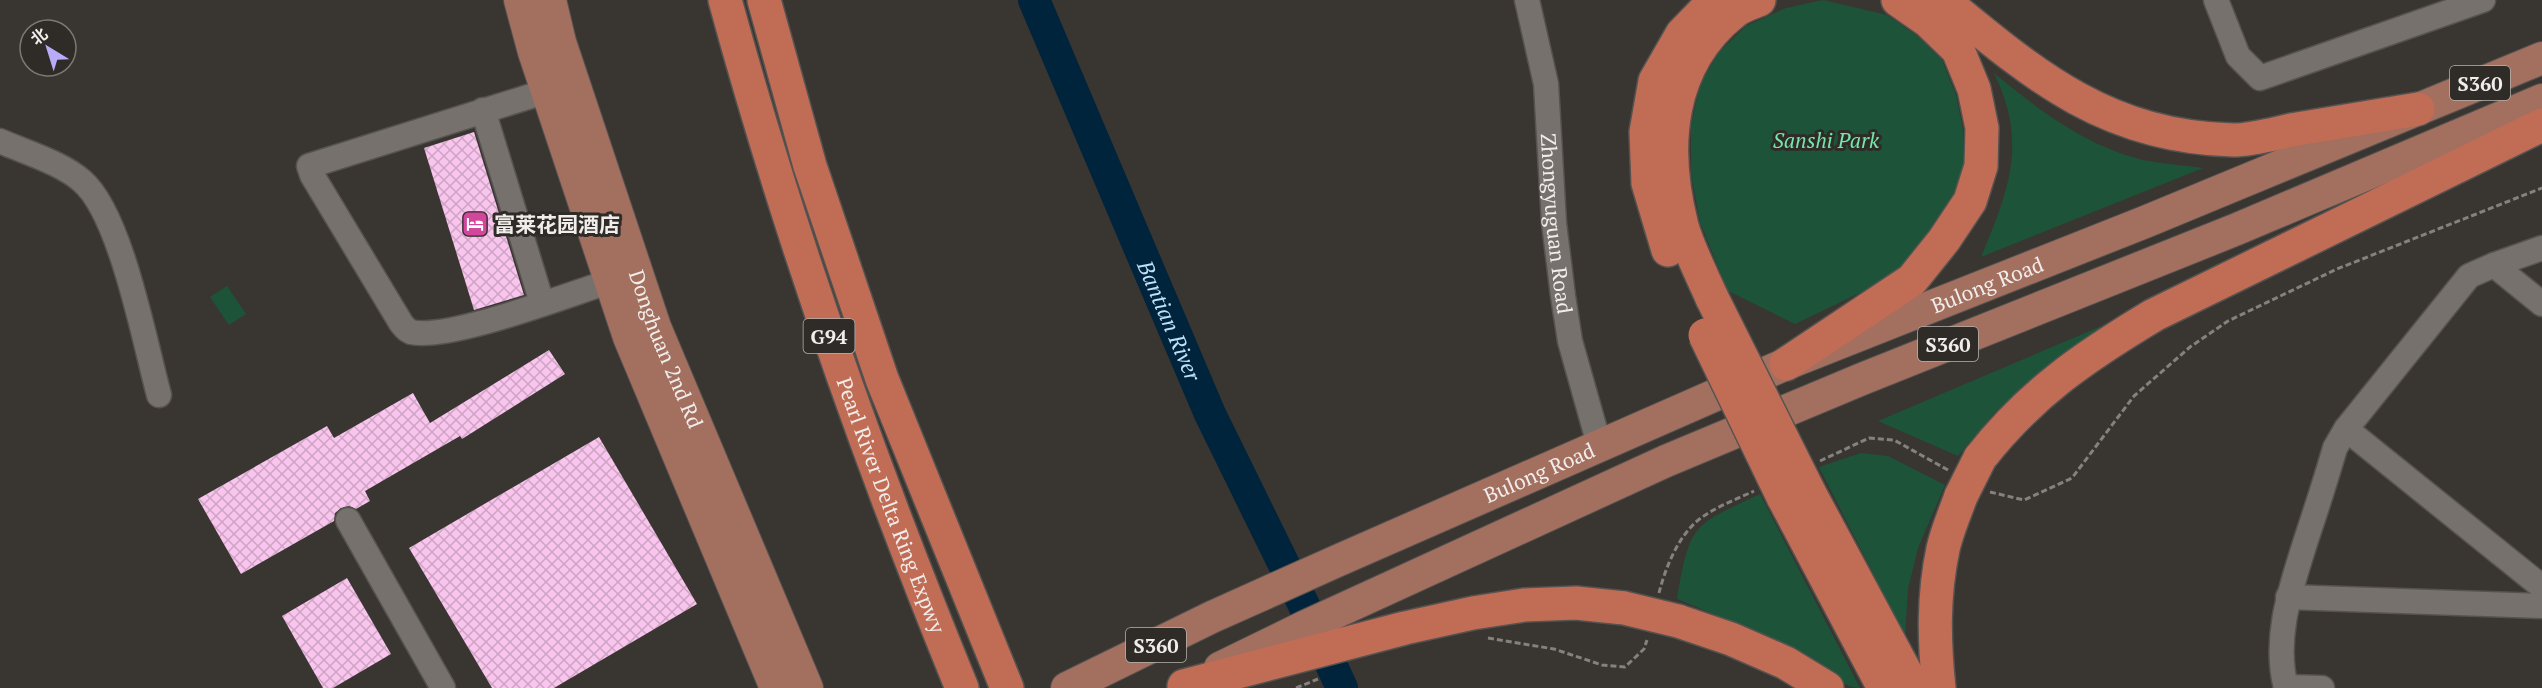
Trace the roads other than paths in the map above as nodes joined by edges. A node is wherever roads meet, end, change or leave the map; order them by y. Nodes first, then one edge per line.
1 (520, 0) edge
2 (550, 0) edge
3 (725, 0) edge
4 (764, 0) edge
5 (1527, 0) edge
6 (1715, 0) edge
7 (1759, 0) edge
8 (1898, 0) edge
9 (1943, 0) edge
10 (2216, 0) edge
11 (2477, 1) edge
12 (2542, 58) edge
13 (547, 91) junction
14 (2542, 100) edge
15 (2418, 109) junction
16 (483, 110) junction
17 (2542, 125) edge
18 (0, 141) edge
19 (2542, 248) edge
20 (2494, 265) junction
21 (611, 281) junction
22 (1701, 301) junction
23 (542, 303) junction
24 (2542, 303) edge
25 (1786, 364) junction
26 (159, 395) dead end
27 (2346, 429) junction
28 (1599, 444) junction
29 (1790, 486) junction
30 (348, 520) dead end
31 (2542, 587) edge
32 (2288, 597) junction
33 (2542, 606) edge
34 (957, 677) edge
35 (1182, 687) edge
36 (2286, 687) edge
37 (442, 688) edge
38 (776, 688) edge
39 (807, 688) edge
40 (1007, 688) edge
41 (1066, 688) edge
42 (1827, 688) edge
43 (1884, 688) edge
44 (1914, 688) edge
45 (1939, 688) edge
46 (2322, 688) edge

1 - 13 main road, Donghuan 2nd Rd
2 - 39 main road, Donghuan 2nd Rd
3 - 34 highway, Pearl River Delta Ring Expwy / G94
4 - 40 highway, Pearl River Delta Ring Expwy / G94
5 - 28 street, Zhongyuguan Road
6 - 22 highway
7 - 22 highway
8 - 25 highway
9 - 15 highway
10 - 11 street
12 - 15 main road, Bulong Road / S360
13 - 16 street
13 - 21 main road, Donghuan 2nd Rd
14 - 35 main road, Bulong Road / S360
15 - 25 main road, Bulong Road / S360
16 - 23 street
16 - 23 street
17 - 45 highway, bridge
18 - 26 street
19 - 20 street
20 - 24 street
20 - 27 street
21 - 23 street
21 - 38 main road, Donghuan 2nd Rd
22 - 29 highway, bridge
25 - 28 main road, Bulong Road / S360
27 - 31 street
27 - 32 street
28 - 41 main road, Bulong Road / S360
29 - 43 highway
29 - 44 highway
30 - 37 street
32 - 33 street
32 - 36 street
35 - 42 highway, bridge
36 - 46 street

